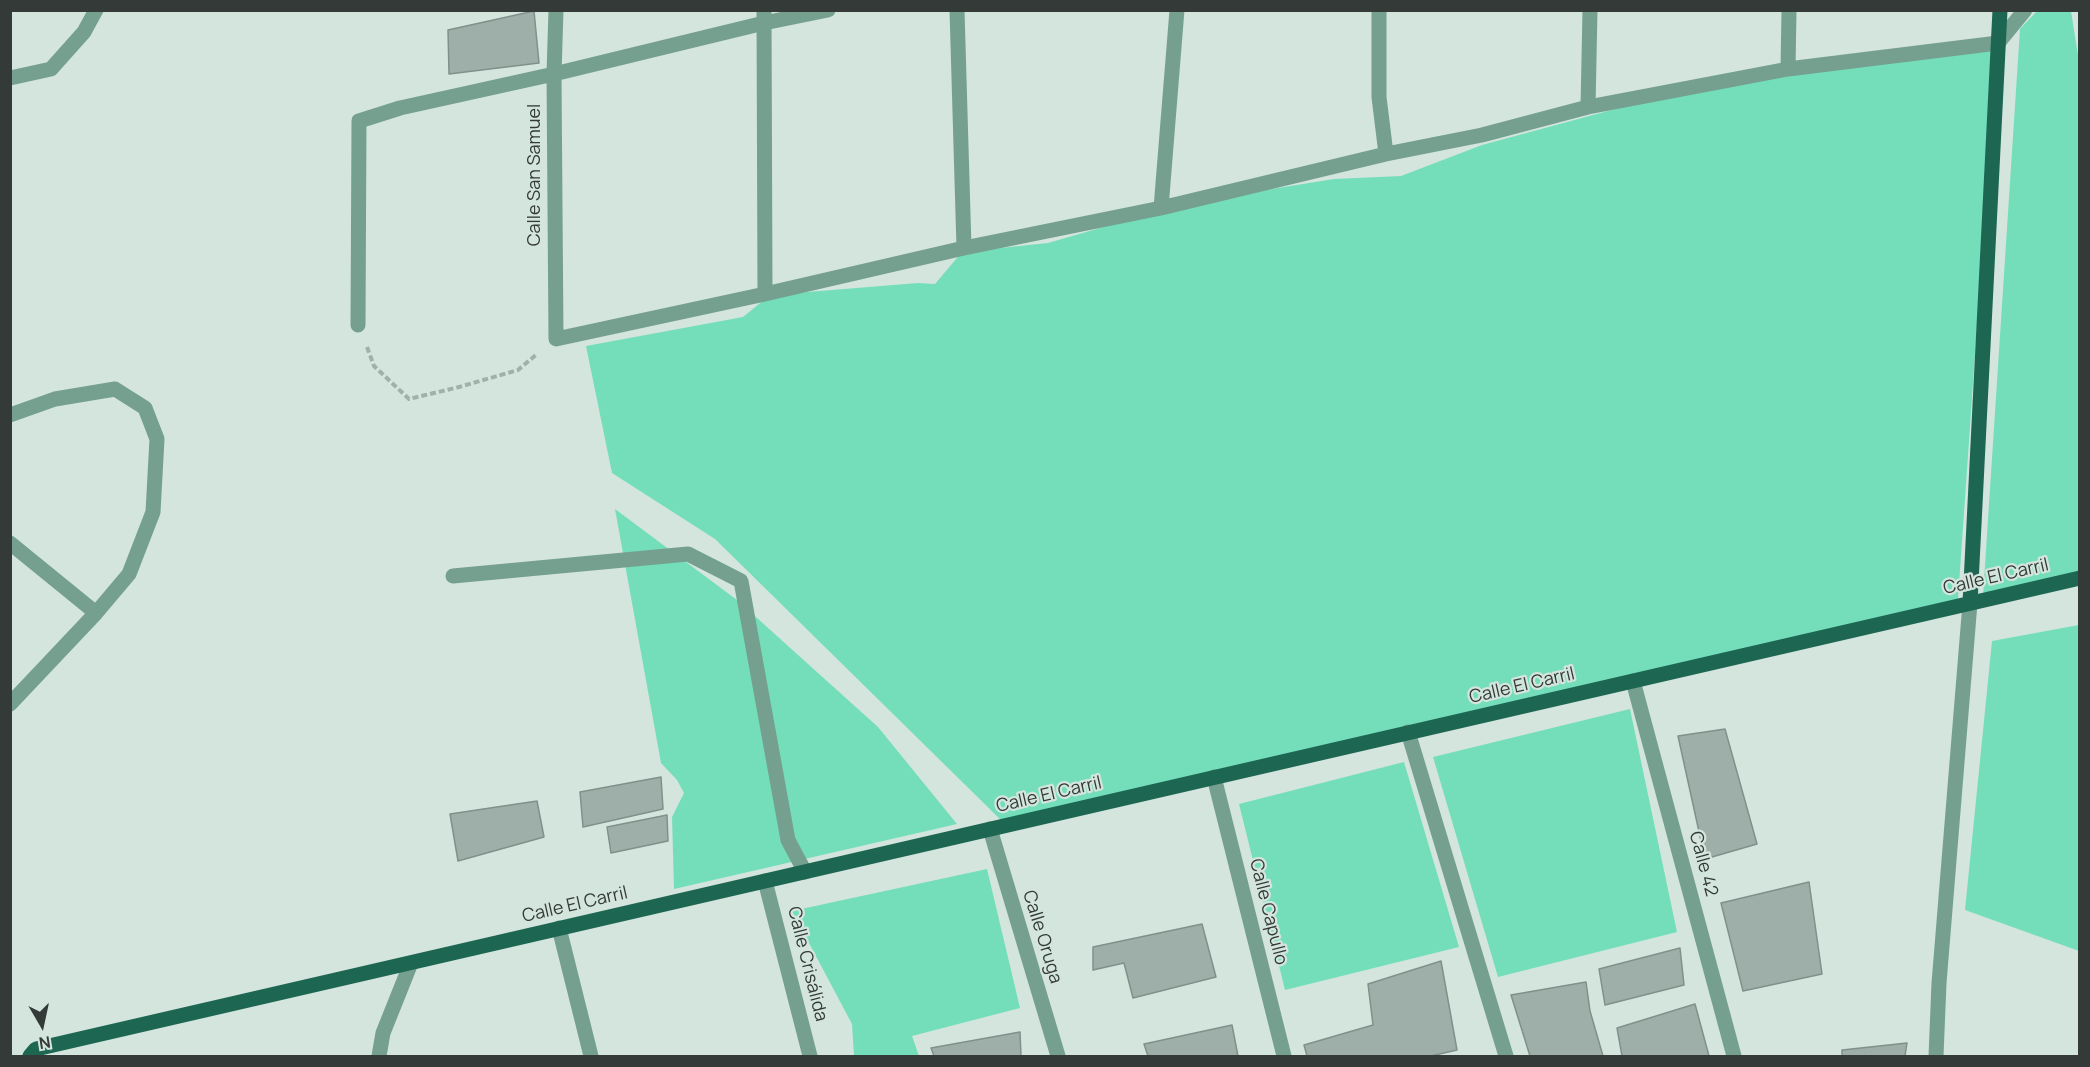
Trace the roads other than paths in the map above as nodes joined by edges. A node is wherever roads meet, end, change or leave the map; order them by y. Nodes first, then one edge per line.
1 (96, 10) edge
2 (556, 10) edge
3 (828, 10) edge
4 (957, 10) edge
5 (1177, 10) edge
6 (1379, 10) edge
7 (1590, 10) edge
8 (1789, 10) edge
9 (2000, 10) edge
10 (2025, 10) edge
11 (764, 17) edge
12 (1998, 43) junction
13 (1788, 69) junction
14 (554, 74) junction
15 (10, 78) edge
16 (1588, 107) junction
17 (1386, 154) junction
18 (1161, 208) junction
19 (964, 248) junction
20 (765, 294) junction
21 (358, 325) road end
22 (10, 415) edge
23 (10, 543) edge
24 (453, 576) dead end
25 (2079, 578) edge
26 (1970, 603) junction
27 (96, 613) junction
28 (1633, 681) junction
29 (10, 704) edge
30 (1408, 732) junction
31 (1214, 777) junction
32 (990, 829) junction
33 (805, 872) junction
34 (765, 881) junction
35 (559, 928) junction
36 (411, 963) junction
37 (30, 1056) edge
38 (380, 1056) edge
39 (591, 1056) edge
40 (810, 1056) edge
41 (1058, 1056) edge
42 (1284, 1056) edge
43 (1506, 1056) edge
44 (1734, 1056) edge
45 (1936, 1056) edge

1 - 15 street
2 - 14 street, Calle San Samuel
3 - 11 street
4 - 19 street
5 - 18 street
6 - 17 street
7 - 16 street
8 - 13 street
9 - 12 main road
10 - 12 street
11 - 14 street
11 - 20 street
12 - 13 street
12 - 26 main road
13 - 16 street
14 - 20 street, Calle San Samuel
14 - 21 street
16 - 17 street
17 - 18 street
18 - 19 street
19 - 20 street
22 - 27 street
23 - 27 street
24 - 33 street
25 - 26 main road, Calle El Carril
26 - 28 main road, Calle El Carril
26 - 45 street
27 - 29 street
28 - 30 main road, Calle El Carril
28 - 44 street, Calle 42
30 - 31 main road, Calle El Carril
30 - 43 street
31 - 32 main road, Calle El Carril
31 - 42 street, Calle Capullo
32 - 33 main road, Calle El Carril
32 - 41 street, Calle Oruga
33 - 34 main road, Calle El Carril
34 - 35 main road, Calle El Carril
34 - 40 street, Calle Crisálida
35 - 36 main road, Calle El Carril
35 - 39 street
36 - 37 main road, Calle El Carril
36 - 38 street

